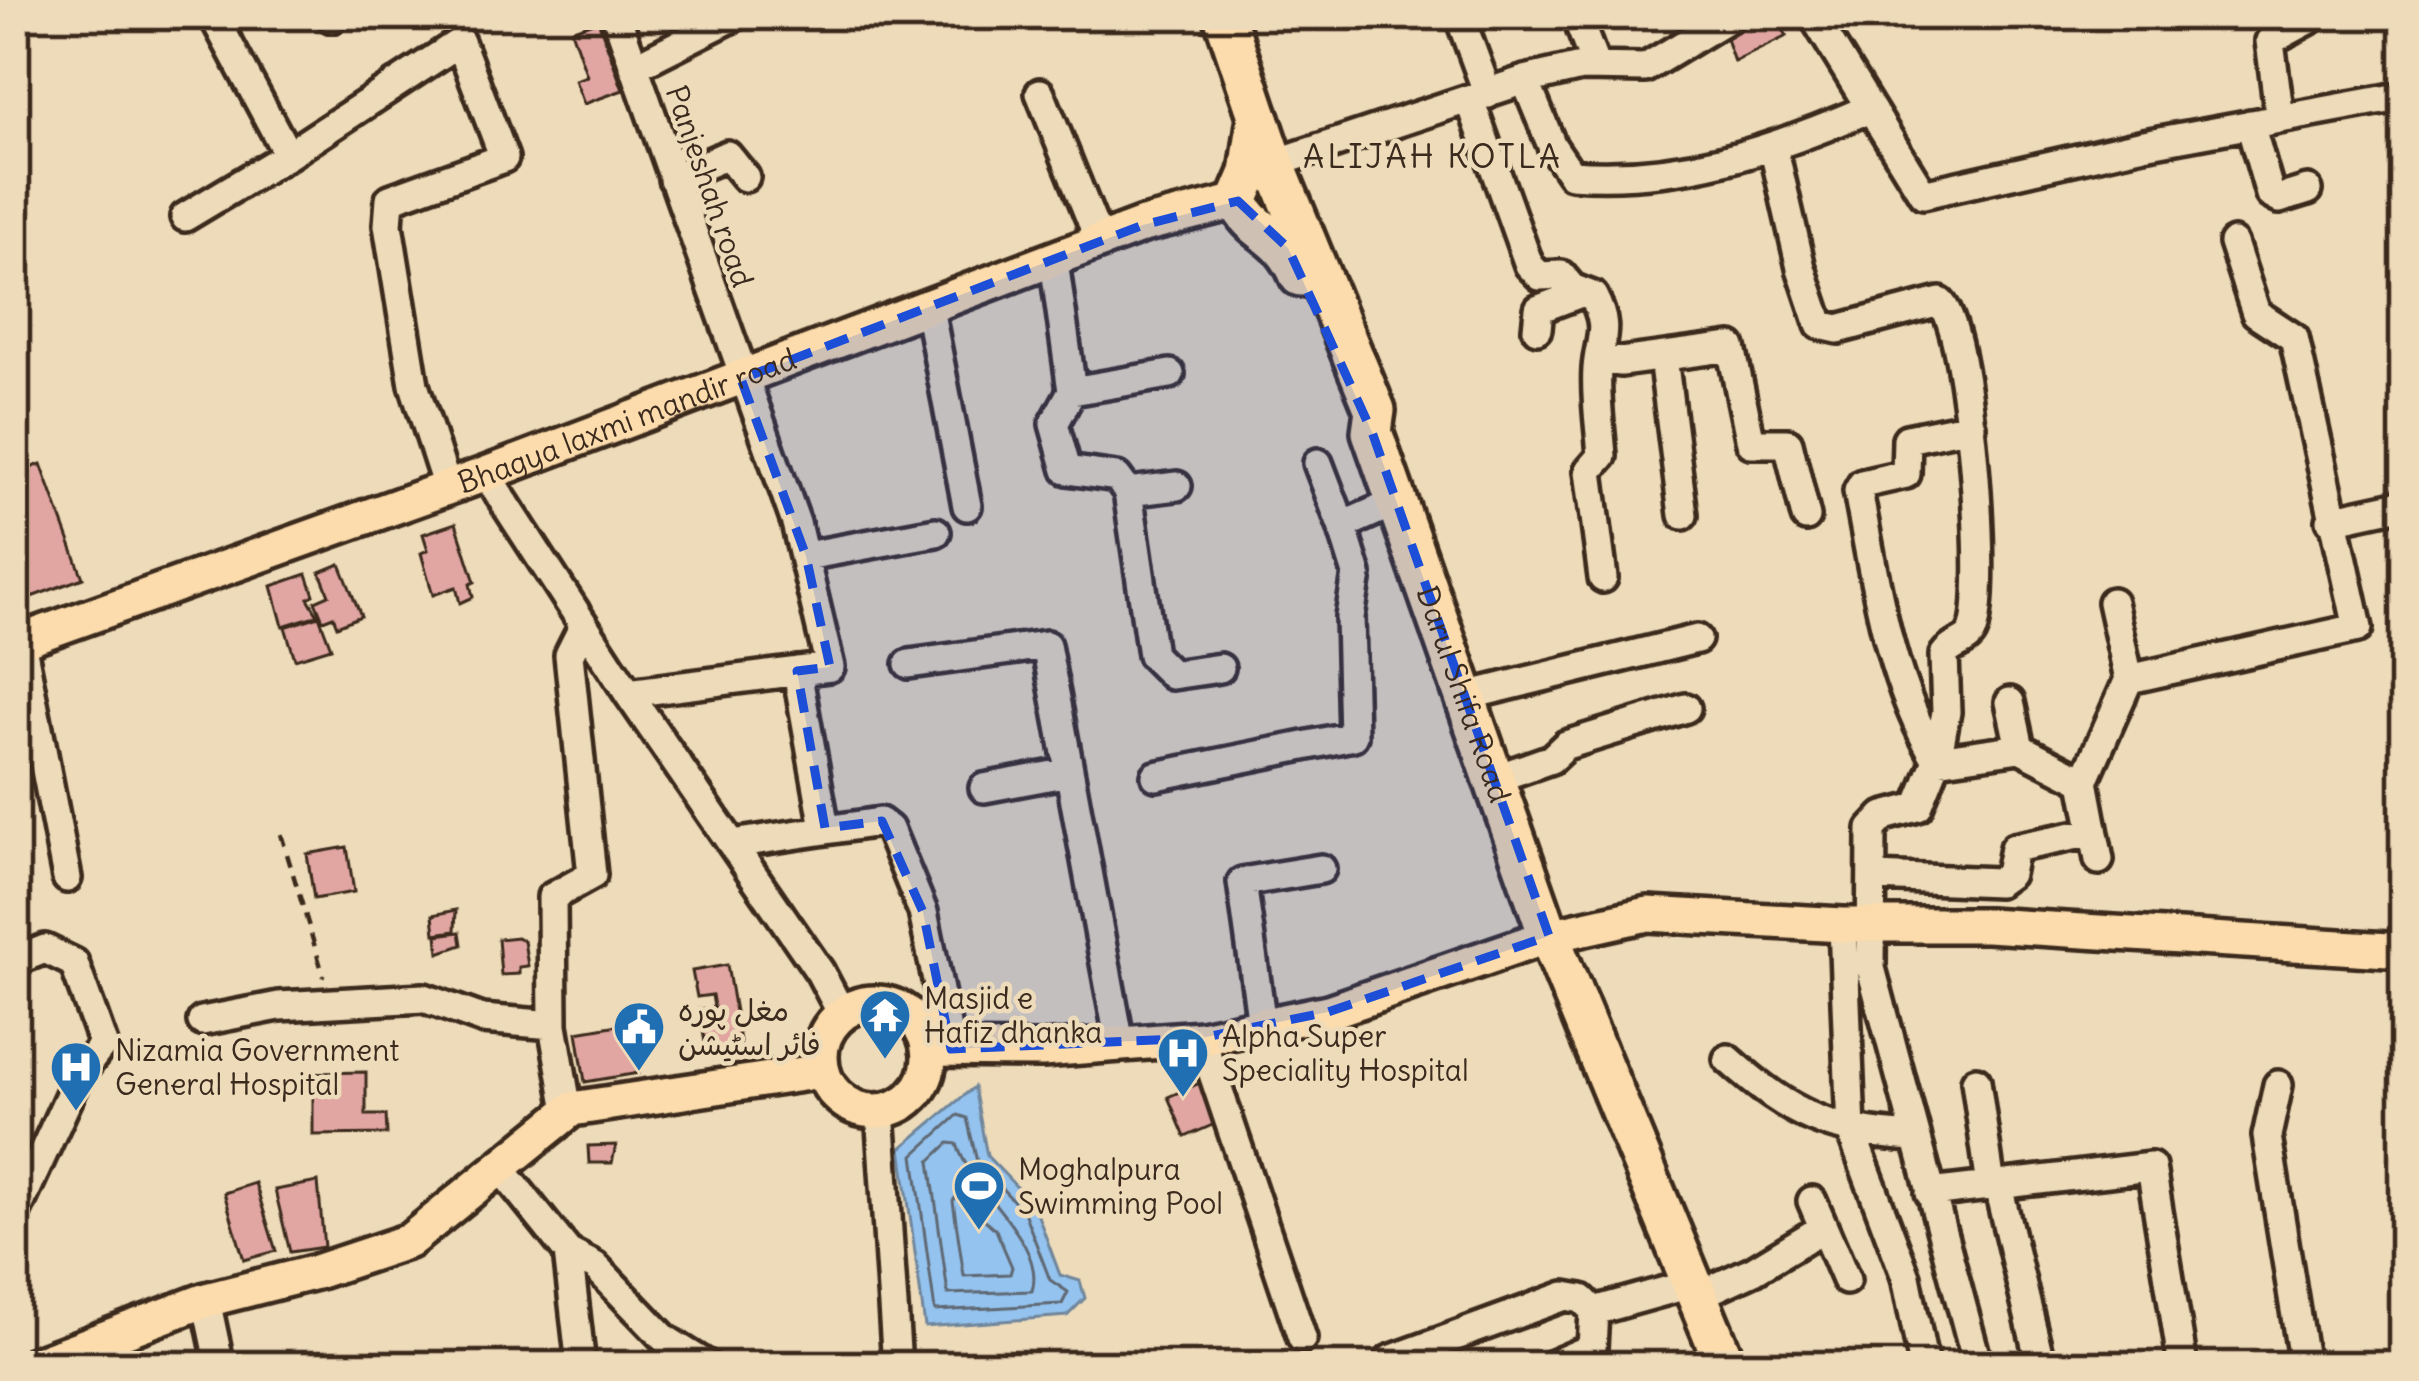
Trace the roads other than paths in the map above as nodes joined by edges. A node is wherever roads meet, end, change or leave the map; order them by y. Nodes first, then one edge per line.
1 (212, 15) edge
2 (616, 15) edge
3 (737, 15) edge
4 (1225, 15) edge
5 (1459, 15) edge
6 (1576, 15) edge
7 (1733, 15) edge
8 (1813, 15) edge
9 (2318, 15) edge
10 (2287, 21) edge
11 (634, 67) junction
12 (1596, 67) junction
13 (1525, 80) junction
14 (1040, 93) dead end
15 (2404, 96) edge
16 (1479, 97) junction
17 (1868, 109) junction
18 (2280, 119) junction
19 (2250, 124) junction
20 (1774, 150) junction
21 (288, 155) junction
22 (745, 177) dead end
23 (673, 179) junction
24 (1254, 179) junction
25 (2308, 190) dead end
26 (185, 217) dead end
27 (1100, 242) junction
28 (2233, 244) dead end
29 (1054, 261) junction
30 (1581, 293) junction
31 (929, 308) junction
32 (1537, 329) dead end
33 (1663, 357) junction
34 (1599, 359) junction
35 (1170, 374) dead end
36 (741, 379) junction
37 (1072, 392) junction
38 (1971, 426) junction
39 (1318, 463) dead end
40 (486, 474) junction
41 (1177, 486) dead end
42 (448, 487) junction
43 (1128, 491) junction
44 (1396, 502) junction
45 (2404, 504) edge
46 (967, 506) dead end
47 (1683, 515) dead end
48 (1806, 517) dead end
49 (2331, 520) junction
50 (1342, 526) junction
51 (936, 532) dead end
52 (806, 556) junction
53 (1603, 578) dead end
54 (2112, 602) dead end
55 (584, 625) junction
56 (1697, 639) dead end
57 (18, 642) edge
58 (1951, 646) junction
59 (1896, 652) junction
60 (909, 664) dead end
61 (1220, 668) dead end
62 (797, 671) junction
63 (2129, 679) junction
64 (628, 693) junction
65 (1466, 696) junction
66 (2010, 701) dead end
67 (1686, 707) dead end
68 (2020, 748) junction
69 (1937, 760) junction
70 (1070, 772) junction
71 (1156, 776) dead end
72 (1494, 779) junction
73 (2084, 781) junction
74 (984, 788) dead end
75 (825, 828) junction
76 (732, 844) junction
77 (1321, 869) dead end
78 (1874, 877) junction
79 (67, 878) dead end
80 (1857, 925) junction
81 (1549, 936) junction
82 (2404, 951) edge
83 (15, 962) edge
84 (842, 1014) junction
85 (202, 1021) dead end
86 (553, 1024) junction
87 (1262, 1025) junction
88 (1201, 1038) junction
89 (1120, 1044) junction
90 (940, 1049) junction
91 (1728, 1059) dead end
92 (822, 1071) junction
93 (1976, 1081) dead end
94 (2278, 1085) dead end
95 (568, 1111) junction
96 (880, 1112) junction
97 (1851, 1131) junction
98 (1914, 1137) junction
99 (502, 1170) junction
100 (1994, 1186) junction
101 (1930, 1193) junction
102 (1812, 1201) dead end
103 (15, 1214) edge
104 (1823, 1228) junction
105 (568, 1252) junction
106 (1846, 1280) dead end
107 (1692, 1290) junction
108 (206, 1300) junction
109 (1594, 1311) junction
110 (1302, 1338) dead end
111 (32, 1366) edge
112 (220, 1366) edge
113 (581, 1366) edge
114 (708, 1366) edge
115 (897, 1366) edge
116 (1392, 1366) edge
117 (1550, 1366) edge
118 (1726, 1366) edge
119 (1924, 1366) edge
120 (1978, 1366) edge
121 (2041, 1366) edge
122 (2183, 1366) edge
123 (2304, 1366) edge

1 - 21 street
2 - 11 street, Panjeshah road
3 - 11 street
4 - 24 highway
5 - 16 street
6 - 12 street
7 - 12 street
8 - 17 street
9 - 10 street
10 - 18 street
11 - 23 street, Panjeshah road
12 - 13 street
13 - 16 street
13 - 20 street
14 - 27 street
15 - 18 street
16 - 24 street
16 - 30 street
17 - 19 street
17 - 20 street
18 - 19 street
19 - 25 street
20 - 38 street
21 - 26 street
21 - 42 street
22 - 23 street
23 - 36 street, Panjeshah road
24 - 27 main road, Bhagya laxmi mandir road
24 - 44 highway, Darul Shifa Road
27 - 29 main road, Bhagya laxmi mandir road
28 - 49 street
29 - 31 main road, Bhagya laxmi mandir road
29 - 37 street
30 - 32 street
30 - 34 street
31 - 36 main road, Bhagya laxmi mandir road
31 - 46 street
33 - 34 street
33 - 47 street
33 - 48 street
34 - 53 street
35 - 37 street
36 - 40 main road, Bhagya laxmi mandir road
36 - 52 street, Panjeshah road
37 - 43 street
38 - 58 street
38 - 59 street
39 - 50 street
40 - 42 main road, Bhagya laxmi mandir road
40 - 55 street
41 - 43 street
42 - 57 main road, Bhagya laxmi mandir road
43 - 61 street
44 - 50 street
44 - 65 highway, Darul Shifa Road
45 - 49 street
49 - 63 street
50 - 71 street
51 - 52 street
52 - 62 street, Panjeshah road
54 - 63 street
55 - 64 street
55 - 86 street
56 - 65 street
57 - 79 street
58 - 59 street
58 - 69 street
59 - 69 street
60 - 70 street
62 - 64 street
62 - 75 street
63 - 73 street
64 - 76 street
65 - 72 highway, Darul Shifa Road
66 - 68 street
67 - 72 street
68 - 69 street
68 - 73 street
69 - 78 street
70 - 74 street
70 - 89 street
72 - 81 highway, Darul Shifa Road
73 - 78 street
75 - 76 street
75 - 90 street
76 - 84 street
77 - 87 street
78 - 80 street
80 - 81 main road
80 - 82 main road
80 - 97 street
80 - 98 street
81 - 87 main road
81 - 107 highway, Darul Shifa Road
83 - 103 street
84 - 90 main road
84 - 92 main road
85 - 86 street
86 - 95 street
87 - 88 main road
88 - 89 main road
88 - 110 street
89 - 90 main road
90 - 96 main road
91 - 97 street
92 - 95 main road
92 - 96 main road
93 - 100 street
94 - 123 street
95 - 99 main road
96 - 115 street
97 - 98 street
97 - 119 street
98 - 101 street
99 - 105 street
99 - 108 main road
100 - 101 street
100 - 121 street
100 - 122 street
101 - 120 street
102 - 104 street
104 - 106 street
104 - 107 street
105 - 113 street
105 - 114 street
107 - 109 street
107 - 118 highway, Darul Shifa Road
108 - 111 main road
108 - 112 street
109 - 116 street
109 - 117 street

